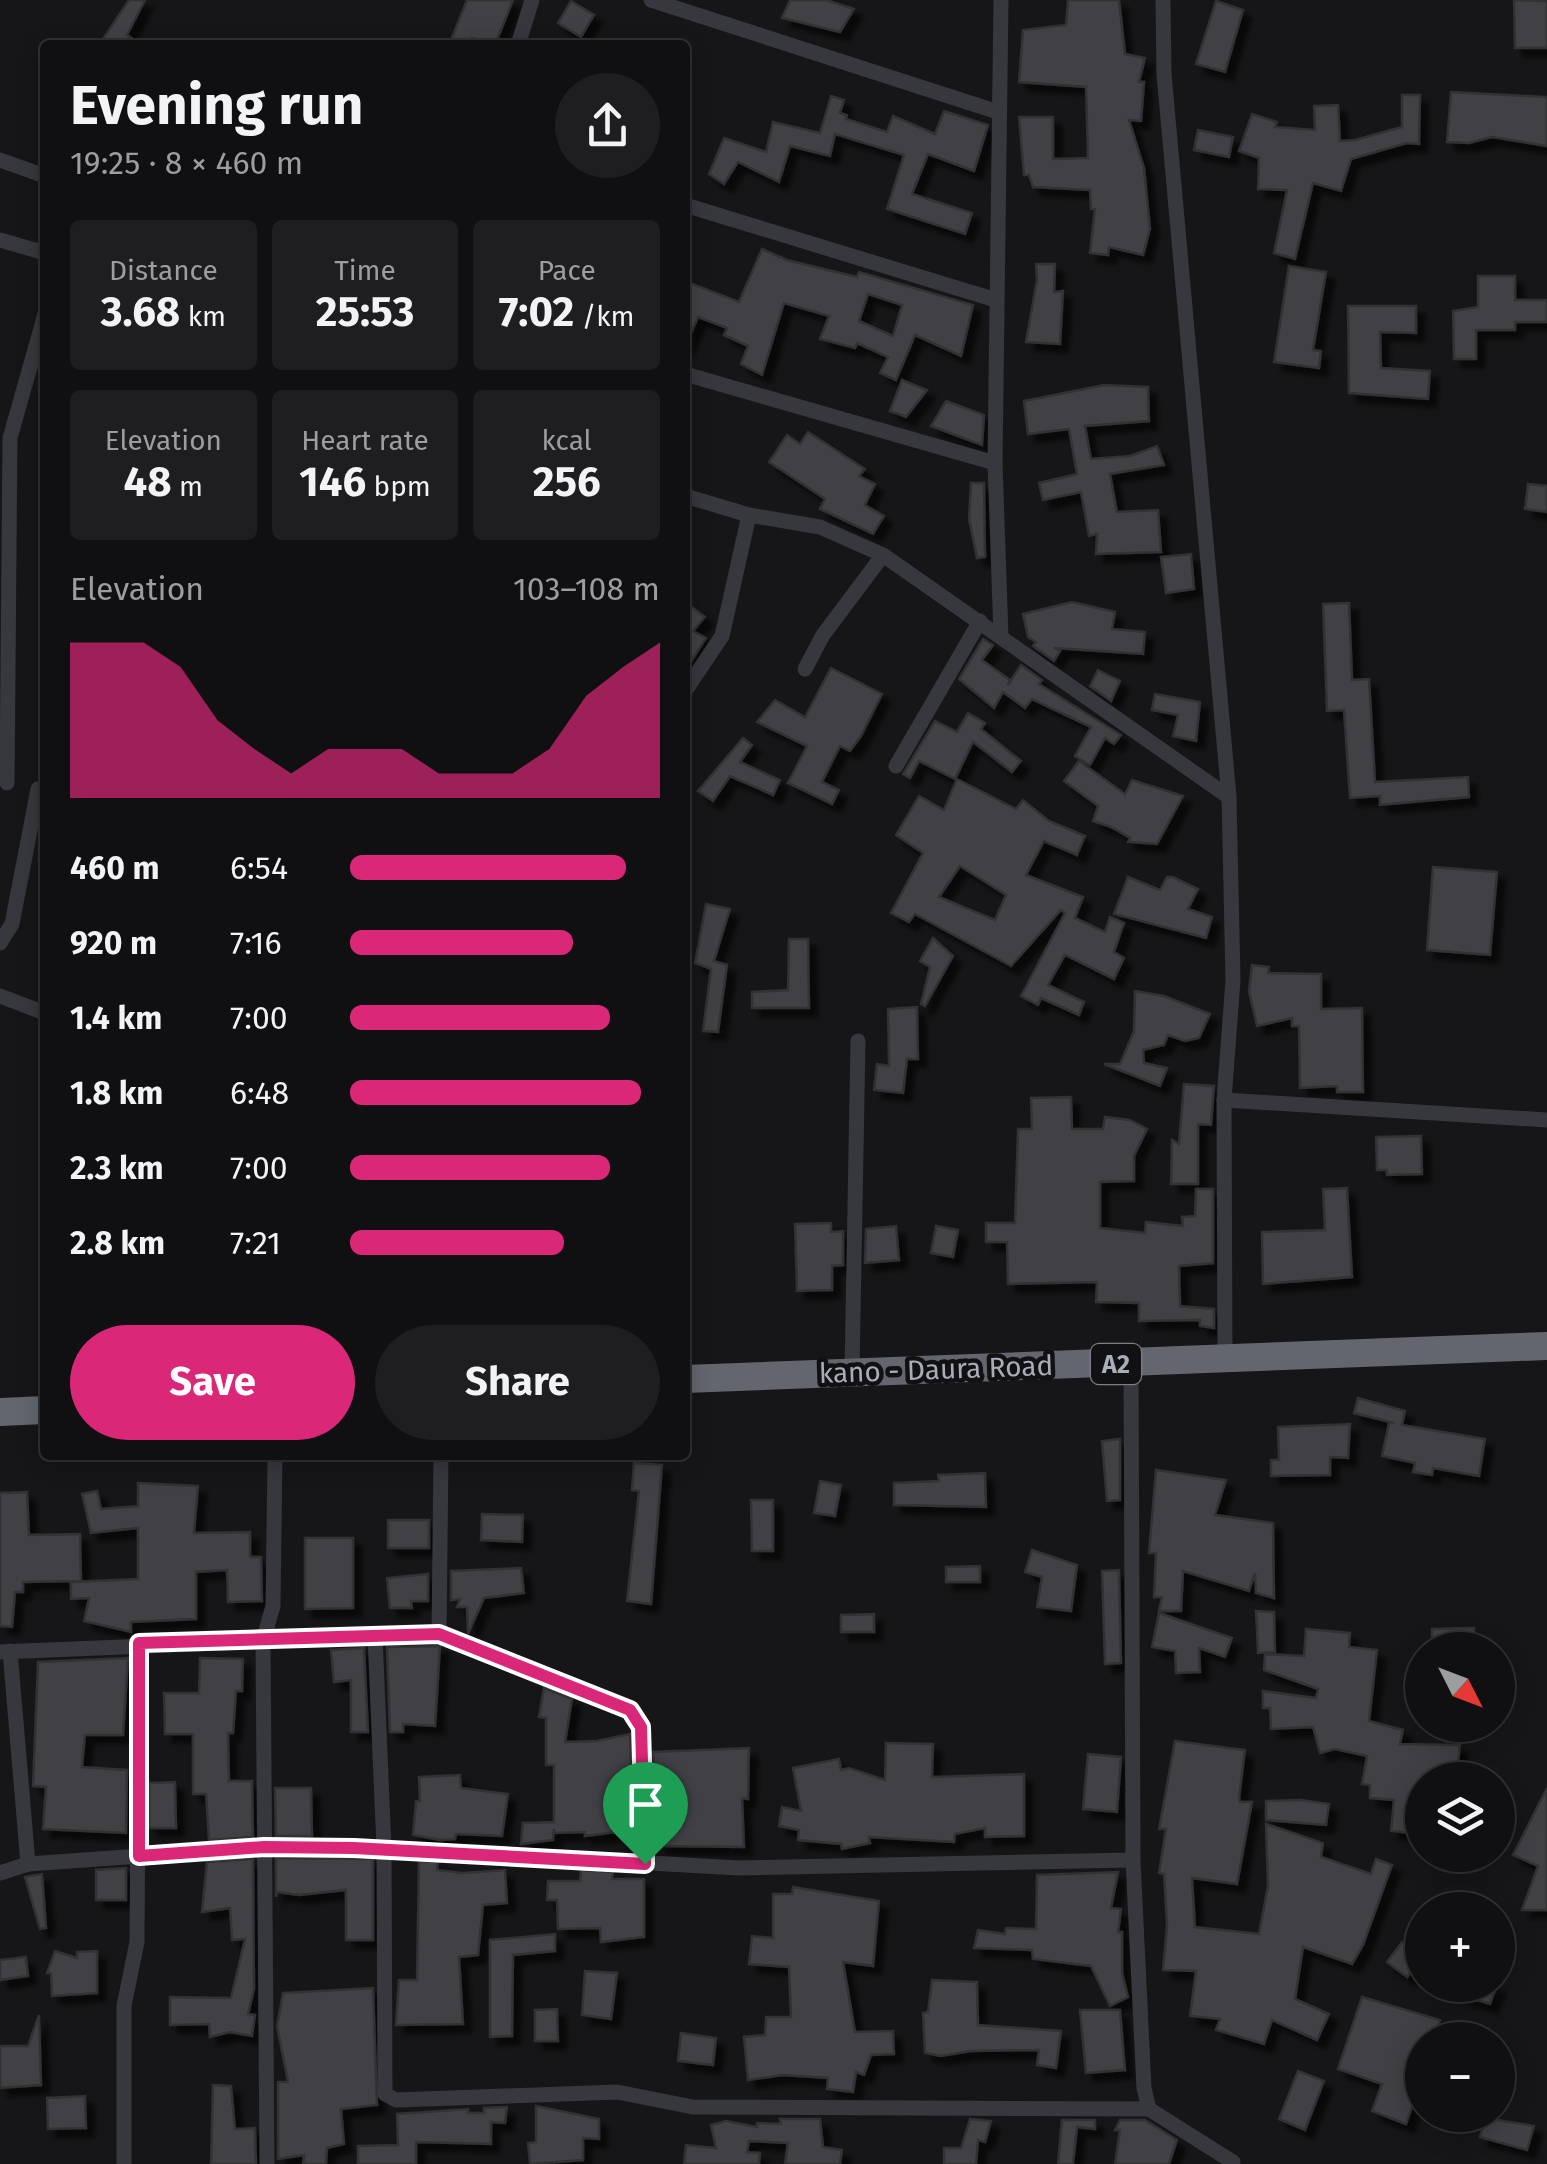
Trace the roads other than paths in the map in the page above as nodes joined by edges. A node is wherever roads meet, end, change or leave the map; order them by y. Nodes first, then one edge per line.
1 (532, 0) edge
2 (652, 0) edge
3 (1001, 0) edge
4 (1164, 0) edge
5 (520, 40) edge
6 (998, 112) junction
7 (0, 160) edge
8 (40, 174) edge
9 (690, 207) edge
10 (0, 240) edge
11 (40, 252) edge
12 (996, 300) junction
13 (40, 332) edge
14 (690, 375) edge
15 (996, 464) junction
16 (690, 498) edge
17 (748, 515) junction
18 (883, 555) junction
19 (980, 621) junction
20 (1001, 636) junction
21 (804, 669) dead end
22 (690, 683) edge
23 (896, 766) dead end
24 (3, 783) edge
25 (40, 789) edge
26 (1229, 796) junction
27 (40, 798) edge
28 (1, 944) edge
29 (0, 996) edge
30 (40, 1012) edge
31 (858, 1041) dead end
32 (1224, 1100) junction
33 (1547, 1120) edge
34 (1547, 1346) edge
35 (1225, 1359) junction
36 (1130, 1363) junction
37 (852, 1370) junction
38 (690, 1379) edge
39 (40, 1410) edge
40 (0, 1412) edge
41 (276, 1460) edge
42 (442, 1460) edge
43 (439, 1634) junction
44 (375, 1636) junction
45 (263, 1641) junction
46 (139, 1643) junction
47 (5, 1652) edge
48 (20, 1769) junction
49 (0, 1770) edge
50 (264, 1847) junction
51 (384, 1848) junction
52 (139, 1856) junction
53 (1133, 1860) junction
54 (28, 1864) junction
55 (645, 1864) junction
56 (0, 1873) edge
57 (1149, 2109) junction
58 (1233, 2162) edge
59 (124, 2164) edge
60 (268, 2164) edge

1 - 5 street
2 - 6 street
3 - 6 street
4 - 26 street
6 - 12 street
7 - 8 street
9 - 12 street
10 - 11 street
12 - 15 street
13 - 24 street
14 - 15 street
15 - 20 street
16 - 17 street
17 - 18 street
17 - 22 street
18 - 19 street
18 - 21 street
19 - 20 street
19 - 23 street
20 - 26 street
24 - 25 street
26 - 32 street
27 - 28 street
29 - 30 street
31 - 37 street
32 - 33 street
32 - 35 street
34 - 35 highway, kano - Daura Road / A2
35 - 36 highway, kano - Daura Road / A2
36 - 37 highway, kano - Daura Road / A2
36 - 53 street
37 - 38 highway, kano - Daura Road / A2
39 - 40 highway
41 - 45 street
42 - 43 street
43 - 44 street
43 - 55 street
44 - 45 street
44 - 51 street
45 - 46 street
45 - 50 street
46 - 47 street
46 - 52 street
47 - 48 street
48 - 49 street
48 - 54 street
50 - 51 street
50 - 52 street
50 - 60 street
51 - 55 street
51 - 57 street
52 - 54 street
52 - 59 street
53 - 55 street
53 - 57 street
54 - 56 street
57 - 58 street

